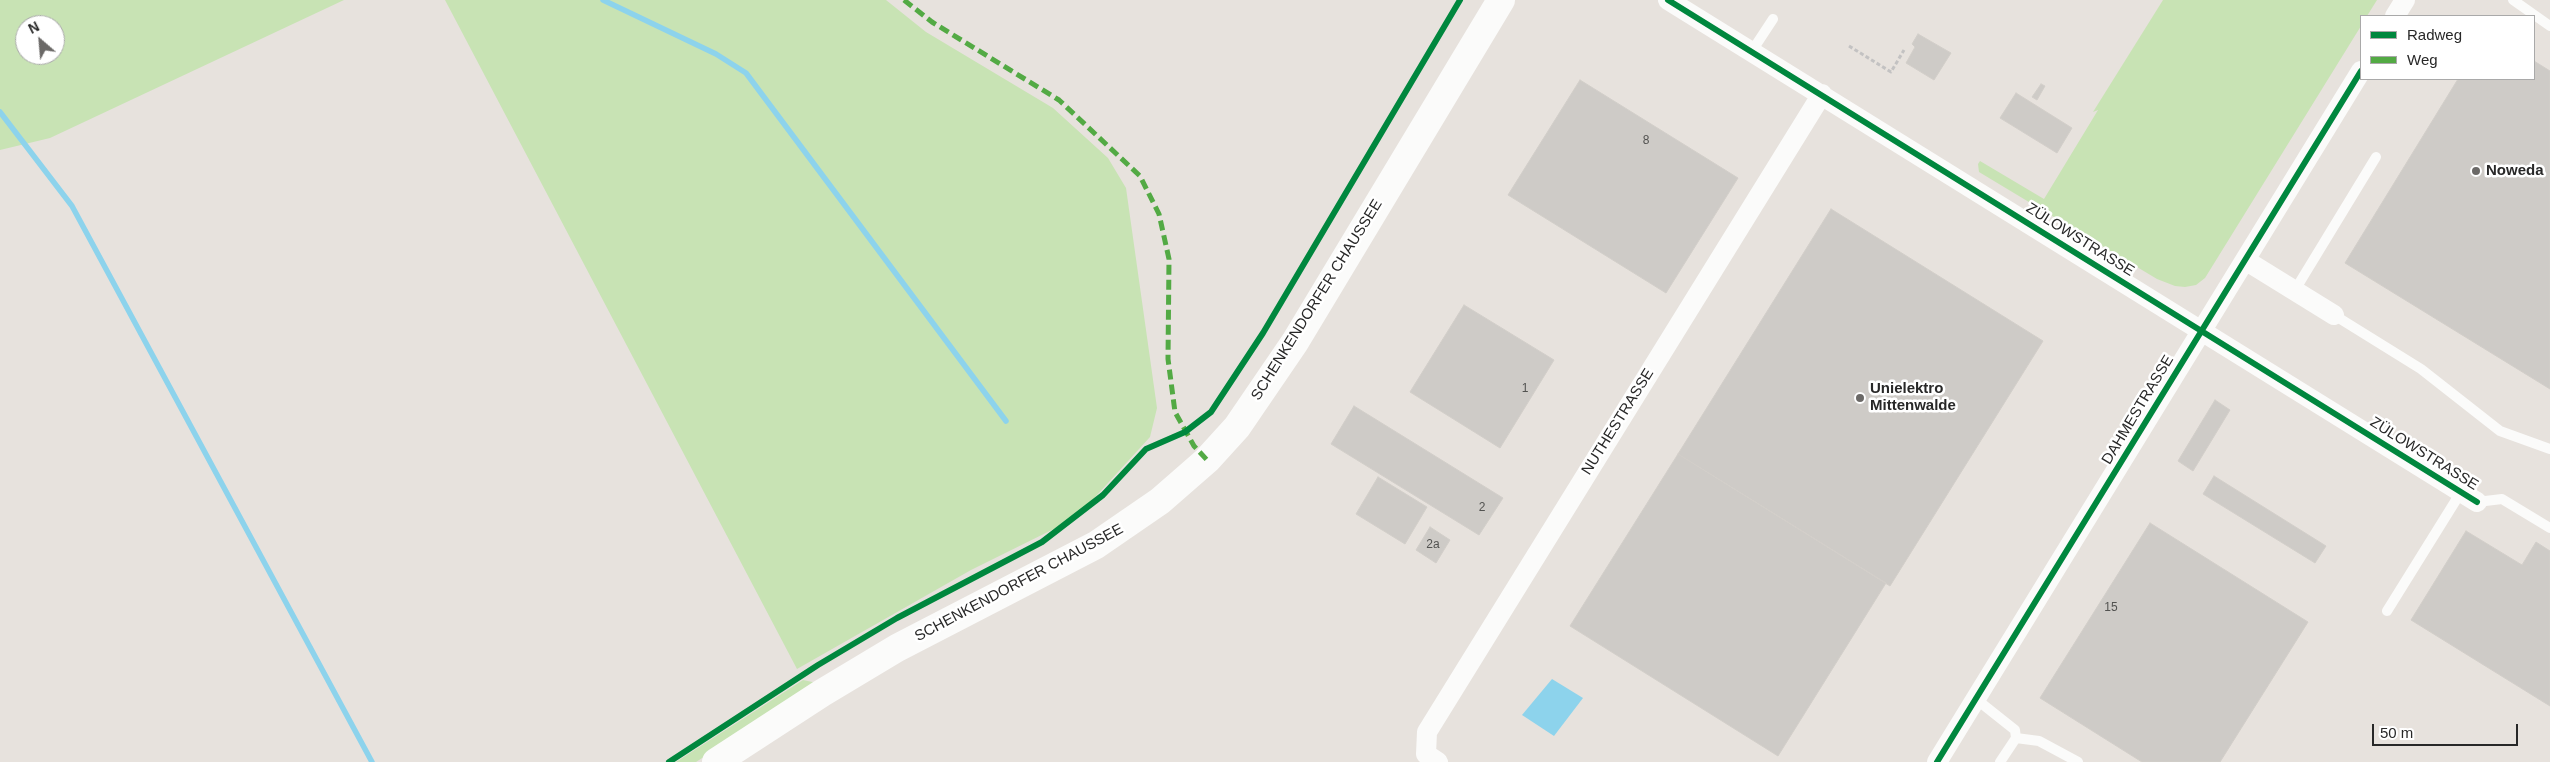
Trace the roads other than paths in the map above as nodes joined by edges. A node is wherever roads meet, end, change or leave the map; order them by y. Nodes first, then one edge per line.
1 (1501, 0) edge
2 (1668, 0) edge
3 (2405, 0) edge
4 (2513, 0) edge
5 (2396, 15) edge
6 (2534, 15) edge
7 (2535, 15) edge
8 (1773, 19) dead end
9 (2550, 26) edge
10 (1752, 51) junction
11 (2360, 73) edge
12 (1822, 94) junction
13 (2376, 157) dead end
14 (2245, 260) junction
15 (2295, 290) junction
16 (2334, 315) joint
17 (2202, 330) junction
18 (2550, 450) edge
19 (2469, 497) junction
20 (2550, 528) edge
21 (2388, 611) dead end
22 (1976, 699) junction
23 (2016, 738) junction
24 (1432, 758) edge
25 (716, 762) edge
26 (1937, 762) edge
27 (2000, 762) edge
28 (2078, 762) edge

1 - 25 main road, SCHENKENDORFER CHAUSSEE
2 - 10 street, ZÜLOWSTRASSE
3 - 5 street
4 - 6 lane
7 - 9 lane
8 - 10 lane
10 - 12 street, ZÜLOWSTRASSE
11 - 14 street, DAHMESTRASSE
12 - 17 street, ZÜLOWSTRASSE
12 - 24 street, NUTHESTRASSE
13 - 15 lane
14 - 15 street
14 - 17 street, DAHMESTRASSE
15 - 16 street
16 - 18 lane
17 - 19 street, ZÜLOWSTRASSE
17 - 22 street, DAHMESTRASSE
19 - 20 lane
19 - 21 lane
22 - 23 lane
22 - 26 street, DAHMESTRASSE
23 - 27 lane
23 - 28 lane

